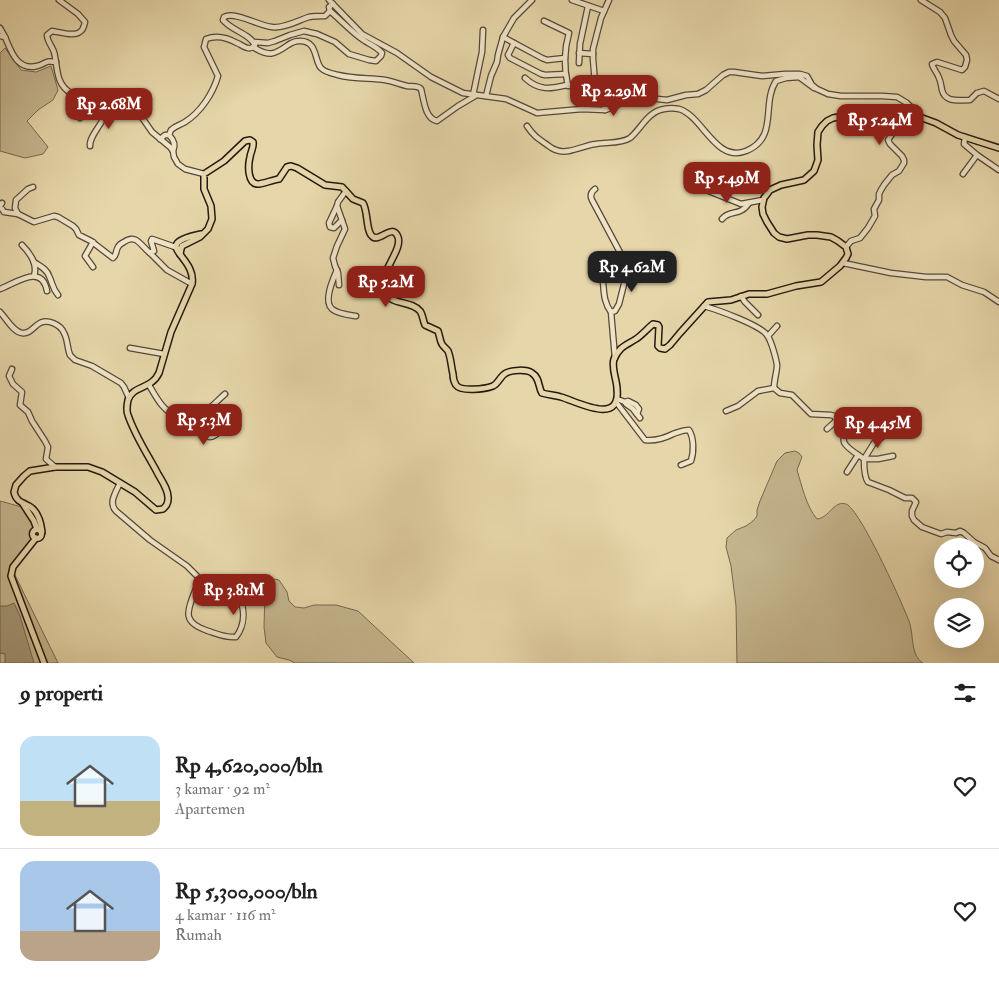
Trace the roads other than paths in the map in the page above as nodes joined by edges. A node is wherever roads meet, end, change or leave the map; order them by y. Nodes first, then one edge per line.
1 (59, 0) edge
2 (532, 0) edge
3 (572, 0) edge
4 (609, 0) edge
5 (921, 0) edge
6 (331, 2) edge
7 (588, 6) junction
8 (330, 11) junction
9 (604, 11) junction
10 (544, 21) dead end
11 (0, 28) edge
12 (483, 30) dead end
13 (3, 36) edge
14 (504, 37) junction
15 (514, 43) junction
16 (254, 45) junction
17 (579, 53) junction
18 (593, 54) junction
19 (565, 58) junction
20 (56, 62) junction
21 (579, 62) dead end
22 (566, 74) junction
23 (525, 78) dead end
24 (595, 83) junction
25 (567, 85) junction
26 (818, 90) junction
27 (475, 95) junction
28 (486, 96) junction
29 (999, 99) edge
30 (91, 107) junction
31 (605, 110) junction
32 (106, 112) junction
33 (908, 115) junction
34 (922, 117) junction
35 (80, 118) dead end
36 (528, 126) dead end
37 (169, 135) junction
38 (965, 137) junction
39 (160, 139) junction
40 (90, 146) dead end
41 (999, 148) edge
42 (173, 151) junction
43 (977, 156) junction
44 (999, 170) edge
45 (204, 174) junction
46 (962, 174) dead end
47 (33, 187) dead end
48 (595, 189) dead end
49 (706, 190) dead end
50 (346, 191) junction
51 (763, 200) junction
52 (2, 203) dead end
53 (749, 203) junction
54 (337, 206) junction
55 (18, 214) junction
56 (722, 219) dead end
57 (342, 220) junction
58 (204, 234) junction
59 (93, 242) junction
60 (22, 245) dead end
61 (175, 247) junction
62 (846, 247) junction
63 (150, 253) junction
64 (180, 254) junction
65 (630, 260) junction
66 (34, 262) junction
67 (843, 263) junction
68 (652, 266) dead end
69 (93, 267) dead end
70 (337, 270) junction
71 (34, 276) junction
72 (603, 282) dead end
73 (192, 284) junction
74 (339, 285) dead end
75 (0, 290) edge
76 (47, 291) dead end
77 (58, 295) dead end
78 (741, 296) junction
79 (999, 302) edge
80 (704, 306) junction
81 (0, 312) edge
82 (611, 312) junction
83 (758, 315) dead end
84 (356, 316) dead end
85 (776, 326) dead end
86 (768, 336) junction
87 (130, 348) dead end
88 (164, 354) junction
89 (615, 358) junction
90 (12, 369) dead end
91 (149, 385) junction
92 (774, 388) junction
93 (225, 394) dead end
94 (129, 398) junction
95 (616, 400) junction
96 (625, 402) junction
97 (636, 405) junction
98 (630, 407) junction
99 (196, 409) dead end
100 (726, 411) dead end
101 (175, 414) junction
102 (200, 415) junction
103 (837, 420) junction
104 (224, 427) dead end
105 (827, 429) dead end
106 (885, 435) dead end
107 (858, 454) junction
108 (893, 456) dead end
109 (864, 459) junction
110 (682, 465) dead end
111 (55, 467) junction
112 (847, 472) dead end
113 (120, 484) junction
114 (999, 560) edge
115 (200, 579) junction
116 (44, 663) edge

1 - 20 street
2 - 14 street
3 - 7 street
4 - 9 street
5 - 29 street
6 - 8 street
6 - 27 street
7 - 9 street
7 - 17 street
8 - 16 street
8 - 16 street
9 - 18 street
10 - 19 street
11 - 13 street
12 - 27 street
13 - 20 street
14 - 15 street
14 - 28 street
15 - 19 street
15 - 22 street
16 - 27 street
16 - 37 street
17 - 18 street
17 - 21 street
18 - 24 street
19 - 22 street
20 - 30 street
22 - 25 street
23 - 25 street
24 - 25 street
24 - 31 street
26 - 31 street
26 - 34 street
26 - 36 street
27 - 28 street
28 - 31 street
30 - 32 street
30 - 35 street
32 - 39 street
32 - 40 street
33 - 34 main road
33 - 51 main road
33 - 62 street
34 - 38 main road
37 - 39 street
37 - 42 street
38 - 41 main road
38 - 43 street
39 - 42 street
42 - 45 street
43 - 44 street
43 - 46 street
45 - 50 main road
45 - 58 main road
47 - 55 street
48 - 65 street
49 - 53 street
50 - 54 street
50 - 95 main road
51 - 53 street
51 - 62 main road
52 - 55 street
53 - 56 street
54 - 57 street
54 - 57 street
55 - 59 street
57 - 70 street
58 - 61 main road
58 - 64 main road
59 - 63 street
59 - 69 street
60 - 66 street
61 - 63 street
61 - 64 main road
62 - 67 main road
63 - 73 street
64 - 73 main road
65 - 68 street
65 - 82 street
66 - 71 street
66 - 77 street
67 - 78 main road
67 - 79 street
70 - 74 street
70 - 84 street
71 - 75 street
71 - 76 street
72 - 82 street
73 - 88 main road
78 - 80 main road
78 - 83 street
80 - 86 street
80 - 89 main road
81 - 94 street
82 - 89 street
85 - 86 street
86 - 92 street
87 - 88 street
88 - 91 main road
89 - 95 main road
90 - 111 street
91 - 94 main road
91 - 101 street
92 - 100 street
92 - 103 street
93 - 102 street
94 - 113 main road
95 - 96 street
95 - 110 street
96 - 97 street
96 - 98 street
97 - 98 street
97 - 98 street
99 - 101 street
101 - 102 street
102 - 104 street
103 - 105 street
103 - 107 street
106 - 109 street
107 - 109 street
107 - 112 street
108 - 109 street
109 - 114 street
111 - 113 main road
111 - 116 main road
113 - 115 street
115 - 115 street

